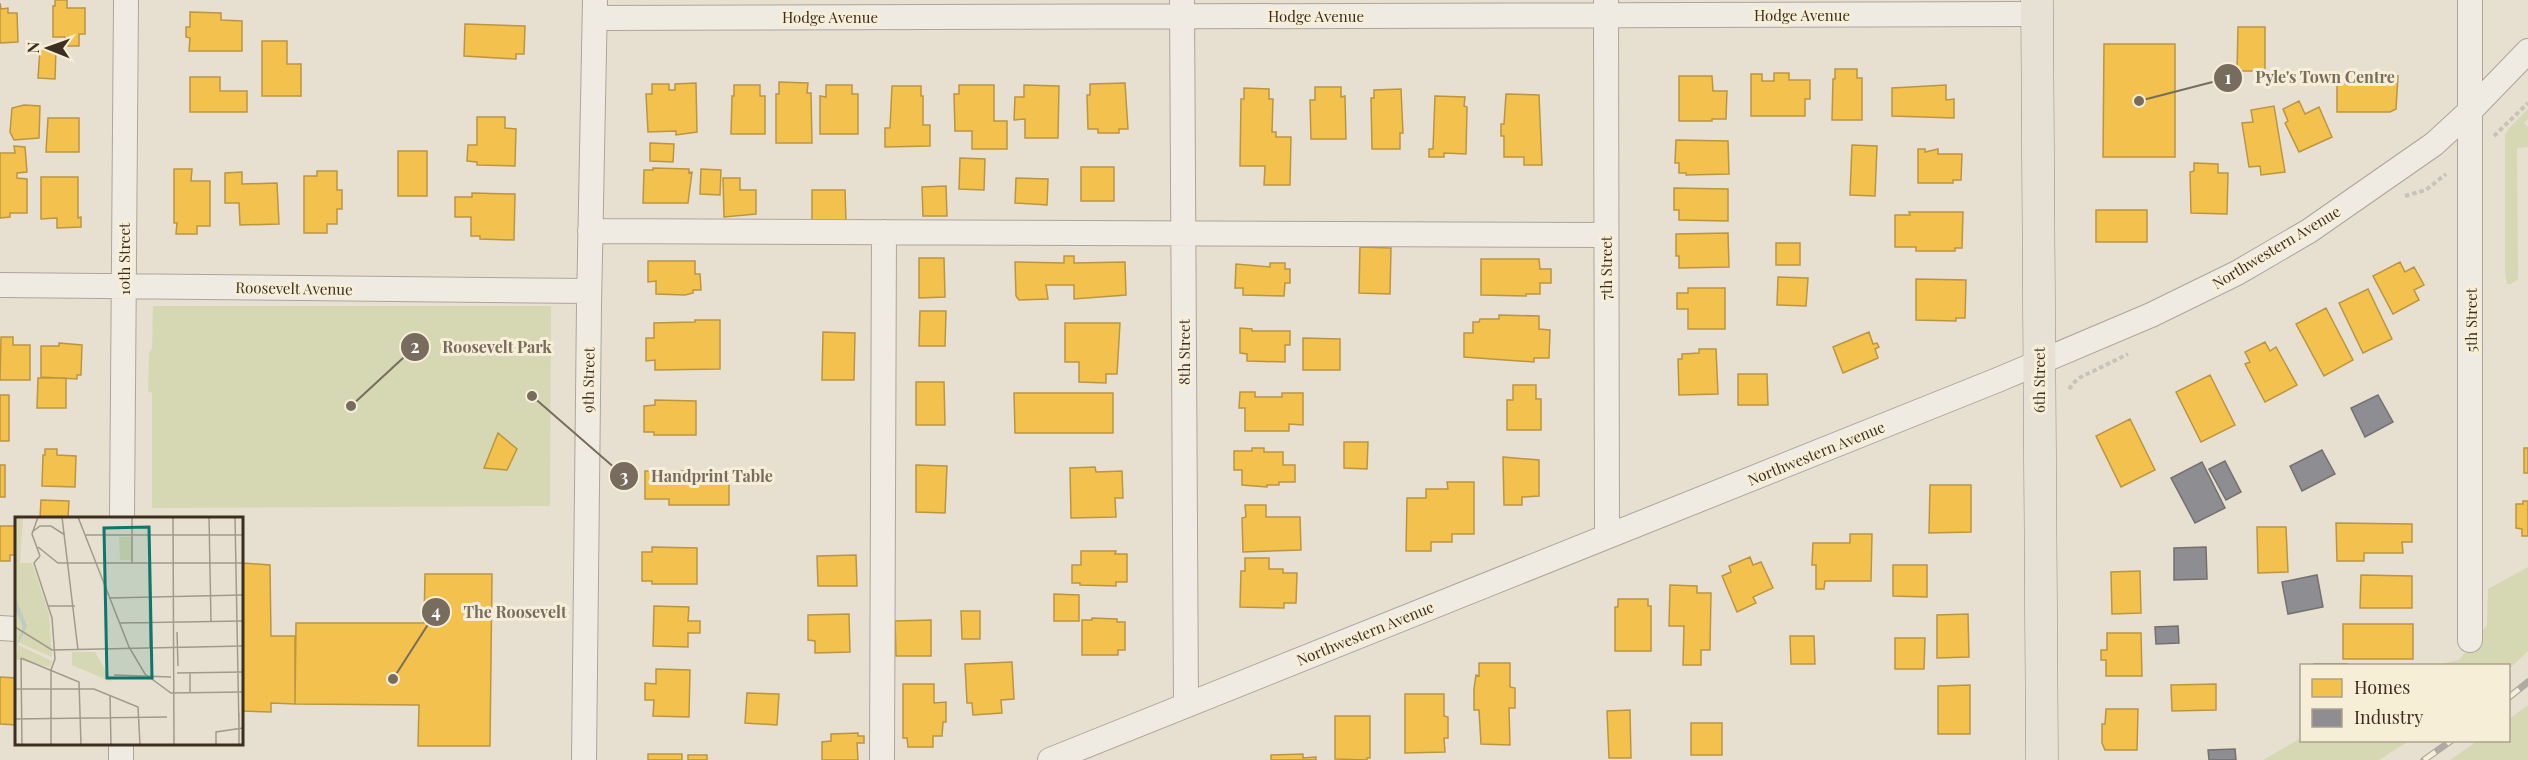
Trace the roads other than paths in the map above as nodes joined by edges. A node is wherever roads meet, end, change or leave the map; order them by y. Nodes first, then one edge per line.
1 (126, 0) edge
2 (2470, 0) edge
3 (2037, 7) edge
4 (1182, 8) edge
5 (1386, 8) edge
6 (1606, 8) edge
7 (595, 9) edge
8 (2528, 51) edge
9 (2470, 111) junction
10 (590, 231) junction
11 (884, 232) junction
12 (1183, 233) junction
13 (1606, 235) junction
14 (0, 285) edge
15 (124, 286) junction
16 (589, 291) junction
17 (2039, 363) junction
18 (122, 517) edge
19 (1607, 536) junction
20 (2470, 640) dead end
21 (1186, 704) junction
22 (584, 760) edge
23 (882, 760) edge
24 (1050, 760) edge
25 (2042, 760) edge

1 - 15 street, 10th Street
2 - 9 street, 5th Street
3 - 6 street, Hodge Avenue
3 - 17 main road, 6th Street
4 - 5 street, Hodge Avenue
4 - 7 street, Hodge Avenue
4 - 12 street, 8th Street
5 - 6 street, Hodge Avenue
6 - 13 street, 7th Street
7 - 10 street, 9th Street
8 - 9 street, Northwestern Avenue
9 - 17 street, Northwestern Avenue
9 - 20 street, 5th Street
10 - 11 street
10 - 16 street, 9th Street
11 - 12 street
11 - 23 street
12 - 13 street
12 - 21 street, 8th Street
13 - 19 street, 7th Street
14 - 15 street, Roosevelt Avenue
15 - 16 street, Roosevelt Avenue
15 - 18 street, 10th Street
16 - 22 street, 9th Street
17 - 19 street, Northwestern Avenue
17 - 25 main road, 6th Street
19 - 21 street, Northwestern Avenue
21 - 24 street, Northwestern Avenue

